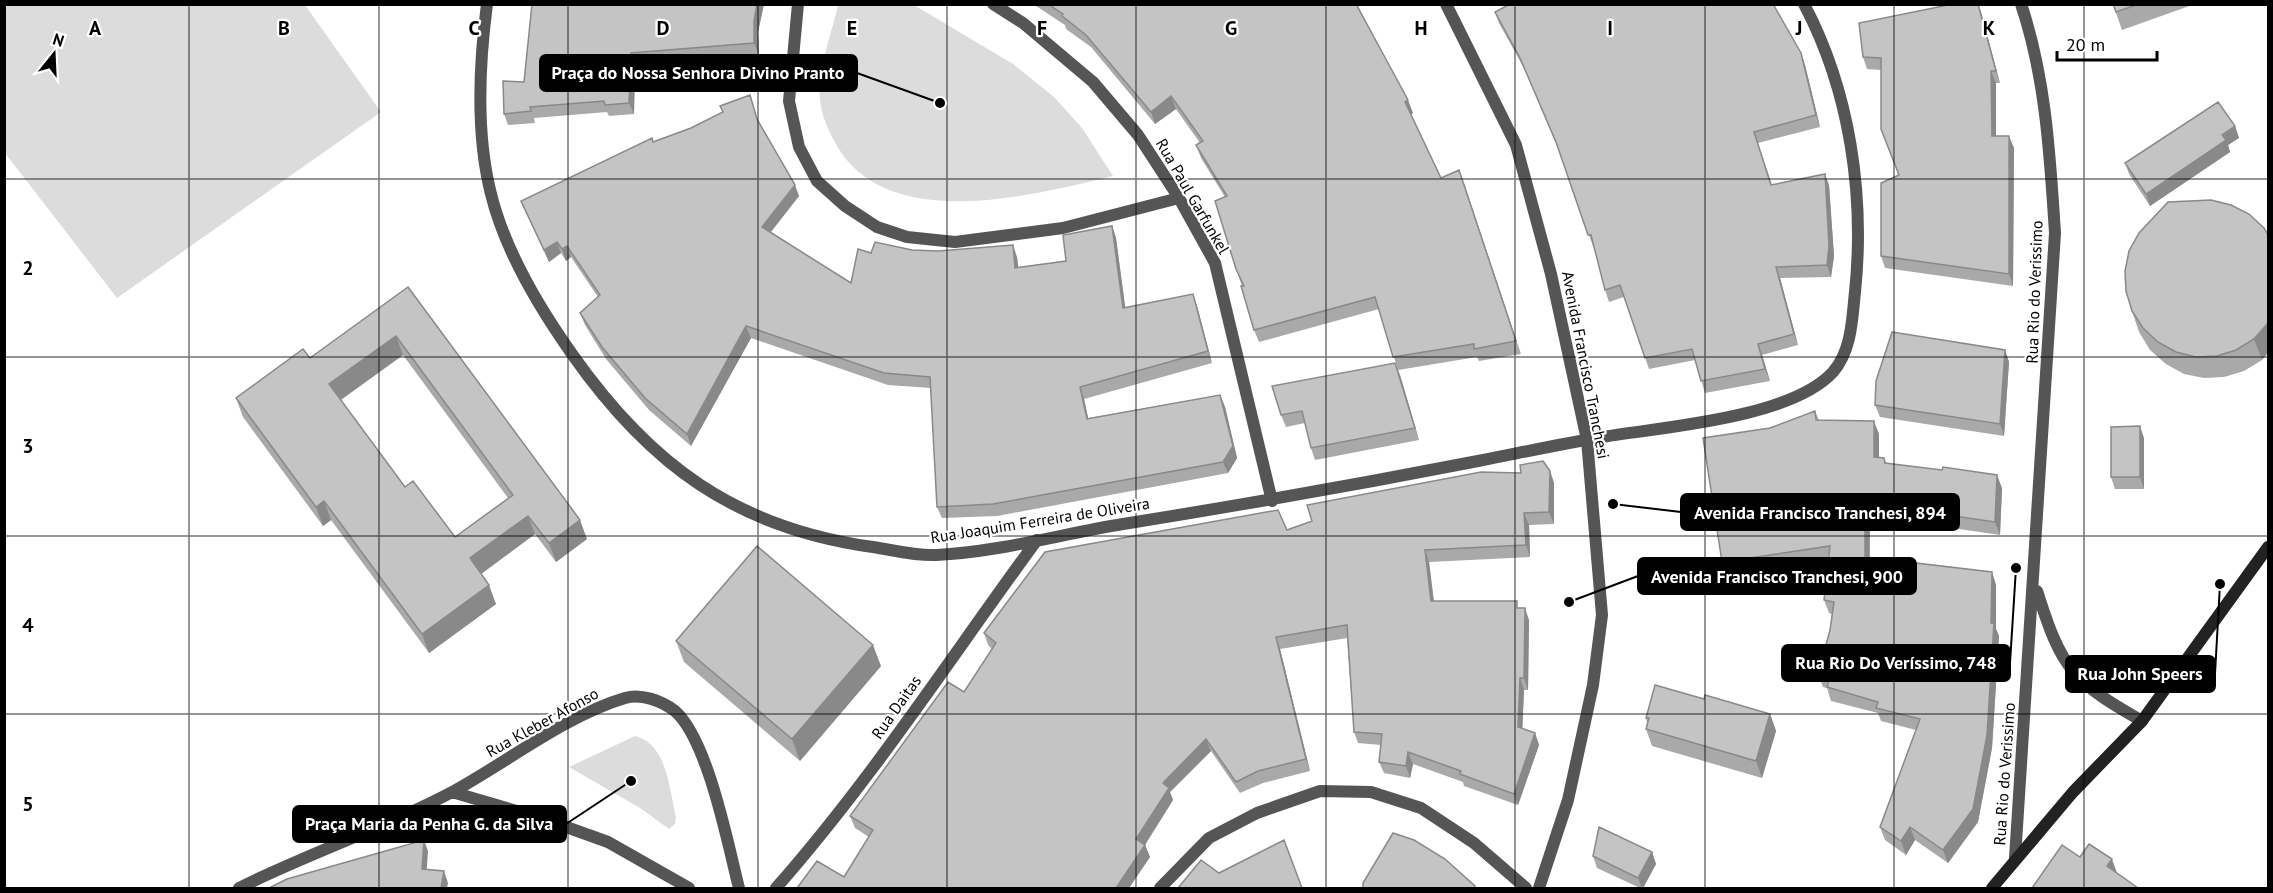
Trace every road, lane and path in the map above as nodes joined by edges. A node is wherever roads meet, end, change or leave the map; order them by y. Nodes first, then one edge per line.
1 (487, 4) edge
2 (798, 4) edge
3 (993, 4) edge
4 (1446, 4) edge
5 (1804, 4) edge
6 (2020, 4) edge
7 (1179, 198) junction
8 (1587, 440) junction
9 (1272, 501) junction
10 (1037, 540) junction
11 (2268, 547) edge
12 (2034, 584) junction
13 (2142, 721) junction
14 (452, 792) junction
15 (2015, 858) junction
16 (239, 888) edge
17 (689, 888) edge
18 (739, 888) edge
19 (777, 888) edge
20 (1160, 888) edge
21 (1526, 888) edge
22 (1539, 888) edge
23 (1992, 888) edge

1 - 10 street, Rua Joaquim Ferreira de Oliveira
2 - 7 street
3 - 7 street, Rua Paul Garfunkel
4 - 8 street, Avenida Francisco Tranchesi
5 - 8 street, Rua Joaquim Ferreira de Oliveira
6 - 12 street, Rua Rio do Verissimo
7 - 9 street, Rua Paul Garfunkel
8 - 9 street, Rua Joaquim Ferreira de Oliveira
8 - 22 street, Avenida Francisco Tranchesi
9 - 10 street, Rua Joaquim Ferreira de Oliveira
10 - 19 street, Rua Daitas
11 - 13 main road
12 - 13 street, Rua Rio do Verissimo
12 - 15 street, Rua Rio do Verissimo
13 - 15 main road
14 - 16 street, Rua Kleber Afonso
14 - 17 street
14 - 18 street, Rua Kleber Afonso
15 - 23 main road
20 - 21 street

